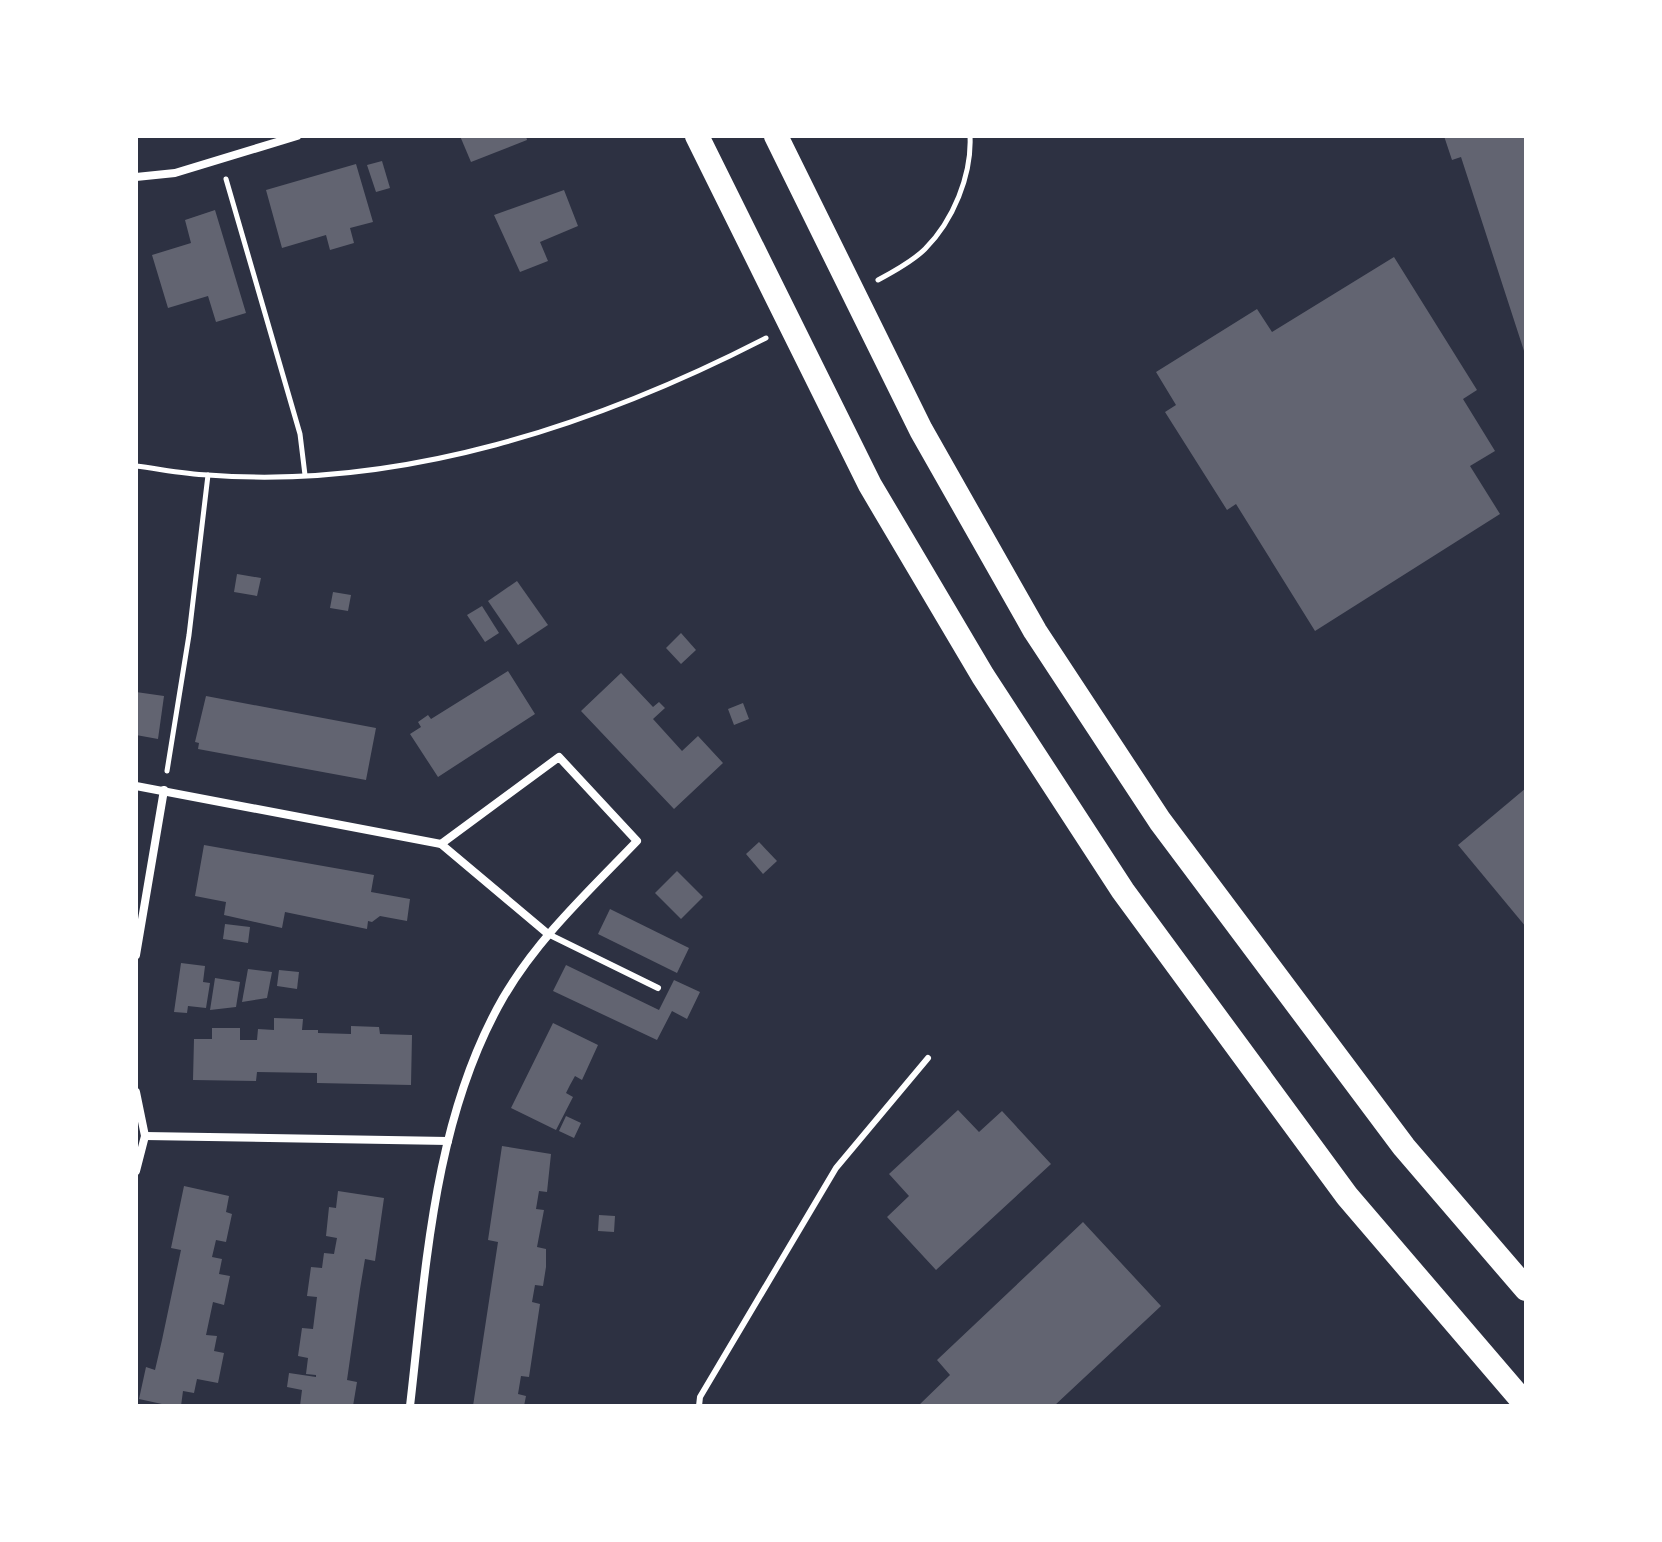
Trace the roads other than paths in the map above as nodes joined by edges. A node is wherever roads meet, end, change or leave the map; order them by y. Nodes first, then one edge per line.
1 (297, 136) edge
2 (697, 136) edge
3 (776, 136) edge
4 (136, 177) edge
5 (136, 786) edge
6 (164, 790) junction
7 (441, 844) junction
8 (548, 934) junction
9 (136, 955) edge
10 (658, 988) dead end
11 (928, 1058) dead end
12 (136, 1092) edge
13 (145, 1136) junction
14 (448, 1141) junction
15 (136, 1171) edge
16 (1526, 1289) edge
17 (1526, 1405) edge
18 (410, 1406) edge
19 (699, 1406) edge

1 - 4 street
2 - 17 highway
3 - 16 highway
5 - 6 street
6 - 7 street
6 - 9 street
7 - 8 street
7 - 8 street
8 - 10 lane
8 - 14 street
11 - 19 lane
12 - 13 street
13 - 14 street
13 - 15 street
14 - 18 street

